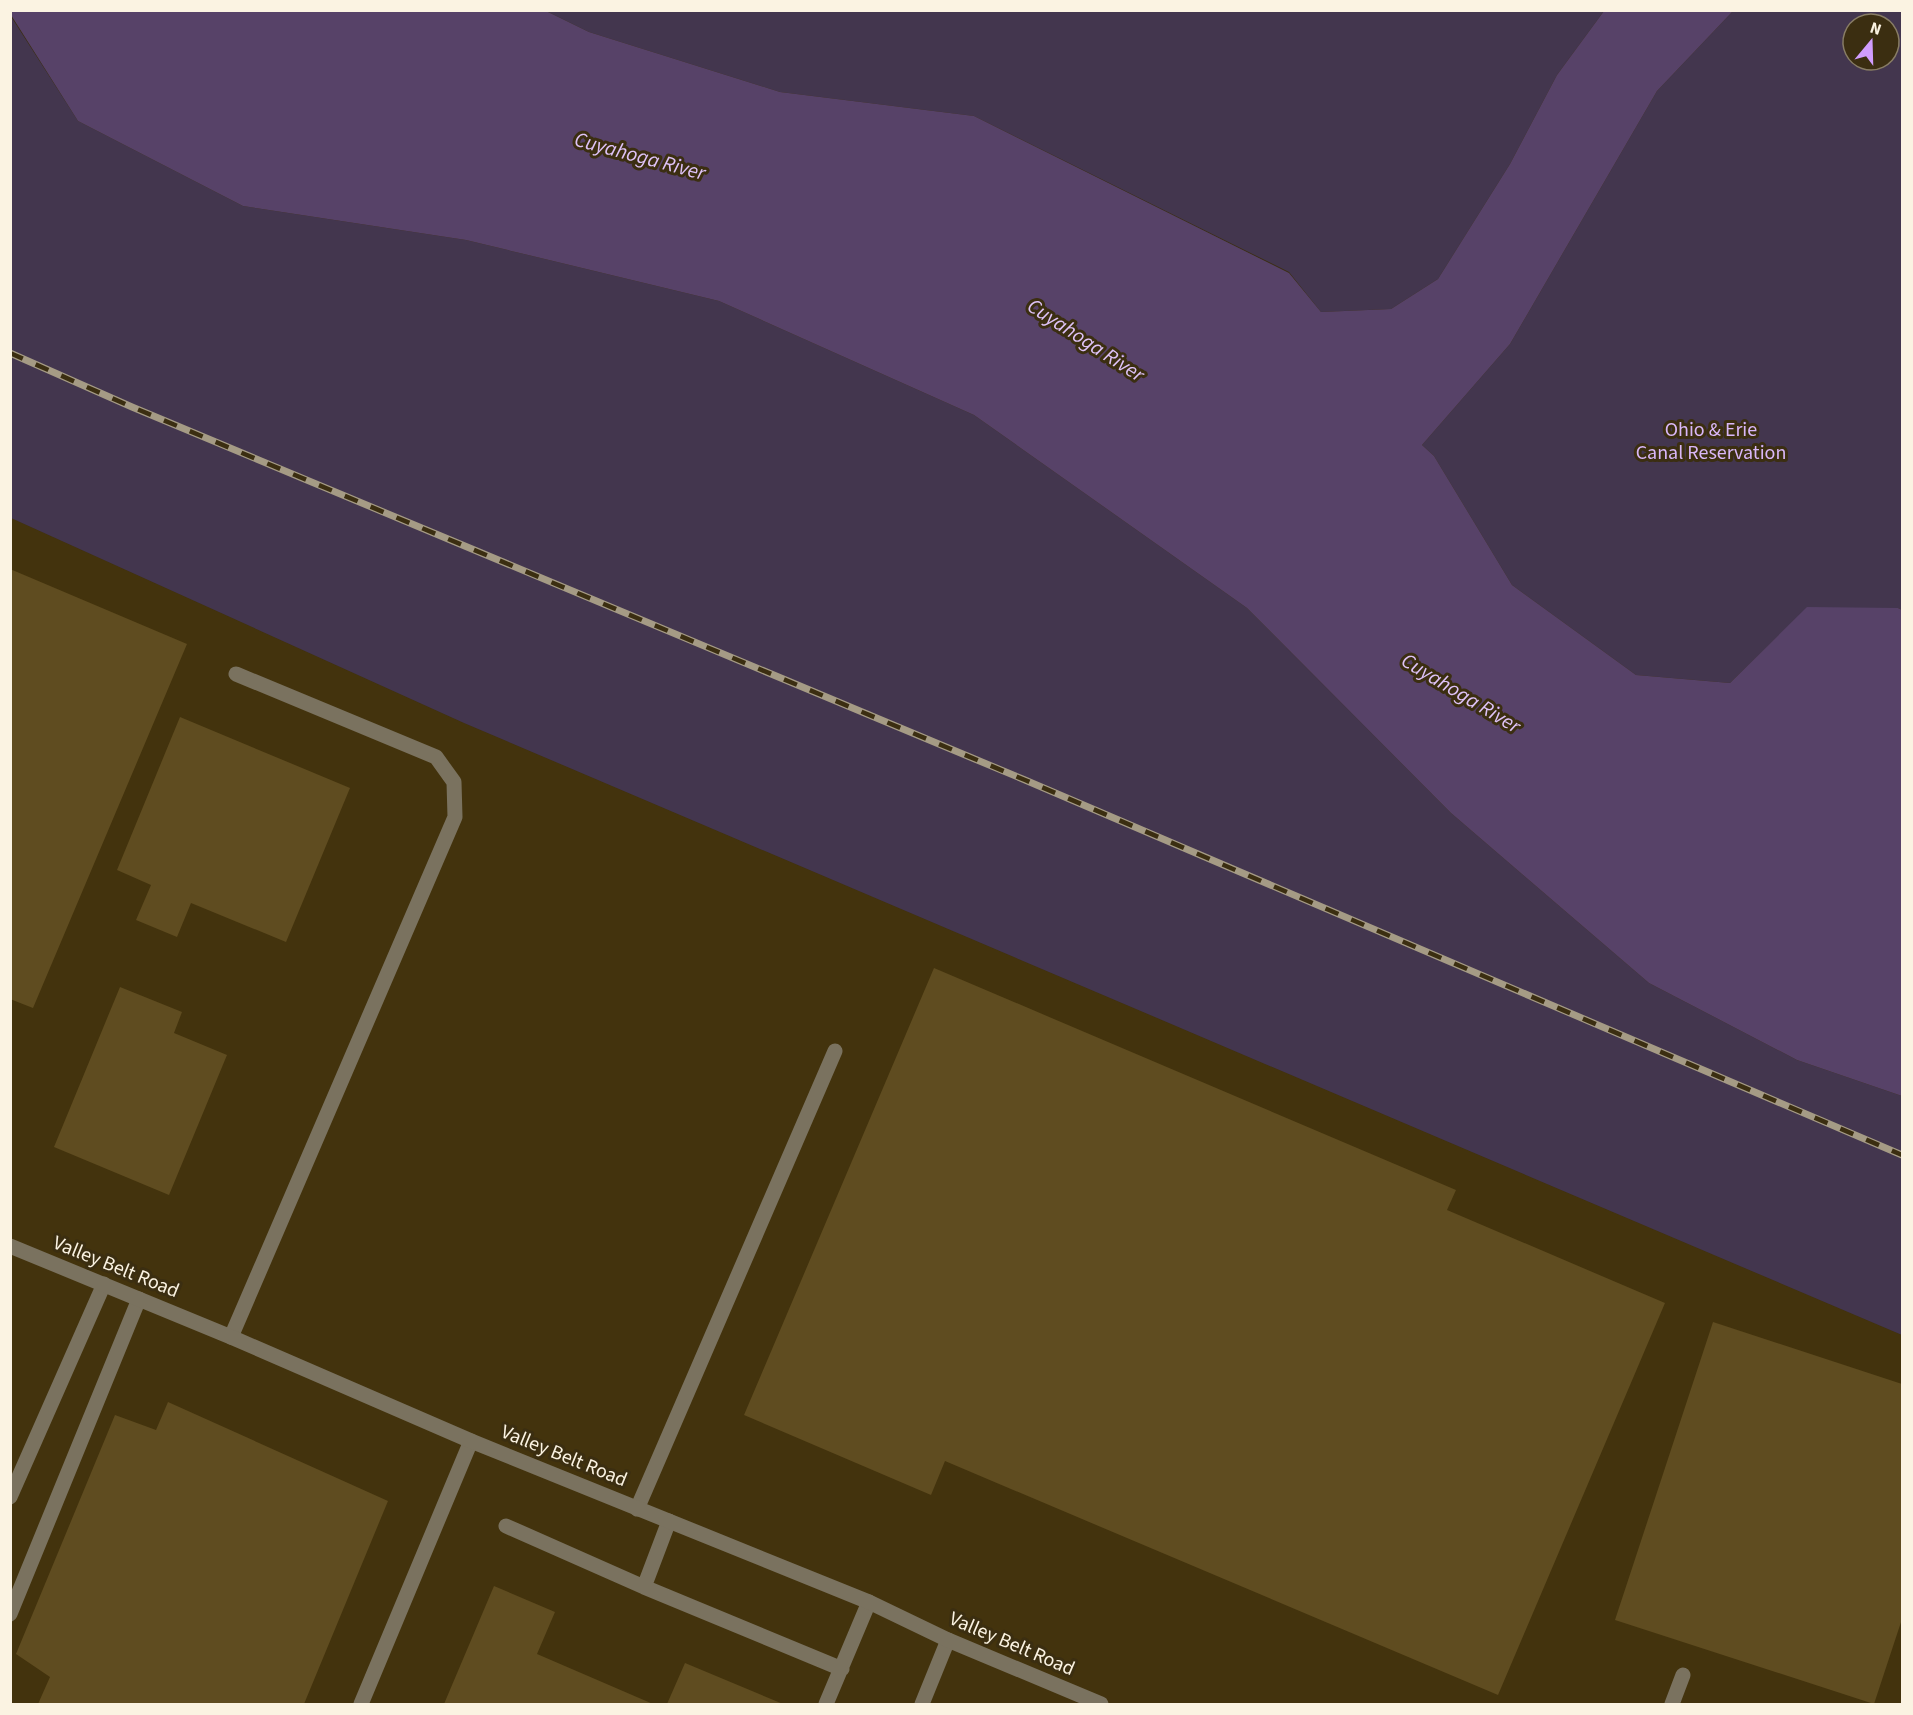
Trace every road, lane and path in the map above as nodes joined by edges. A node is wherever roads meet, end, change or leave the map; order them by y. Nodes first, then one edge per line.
1 (236, 674) dead end
2 (835, 1051) dead end
3 (10, 1246) edge
4 (104, 1284) junction
5 (139, 1299) junction
6 (231, 1337) junction
7 (471, 1441) junction
8 (10, 1497) edge
9 (637, 1509) junction
10 (669, 1521) junction
11 (506, 1526) dead end
12 (644, 1587) junction
13 (869, 1602) junction
14 (10, 1614) edge
15 (948, 1640) junction
16 (842, 1669) junction
17 (1683, 1675) dead end
18 (361, 1704) edge
19 (826, 1704) edge
20 (922, 1704) edge
21 (1101, 1704) edge
22 (1672, 1704) edge

1 - 6 street
2 - 9 street
3 - 4 street, Valley Belt Road
4 - 5 street, Valley Belt Road
4 - 8 street
5 - 6 street, Valley Belt Road
5 - 14 street
6 - 7 street, Valley Belt Road
7 - 9 street, Valley Belt Road
7 - 18 street
9 - 10 street, Valley Belt Road
10 - 12 street
10 - 13 street, Valley Belt Road
11 - 12 street
12 - 16 street
13 - 15 street, Valley Belt Road
13 - 16 street
15 - 20 street
15 - 21 street, Valley Belt Road
16 - 19 street
17 - 22 street

